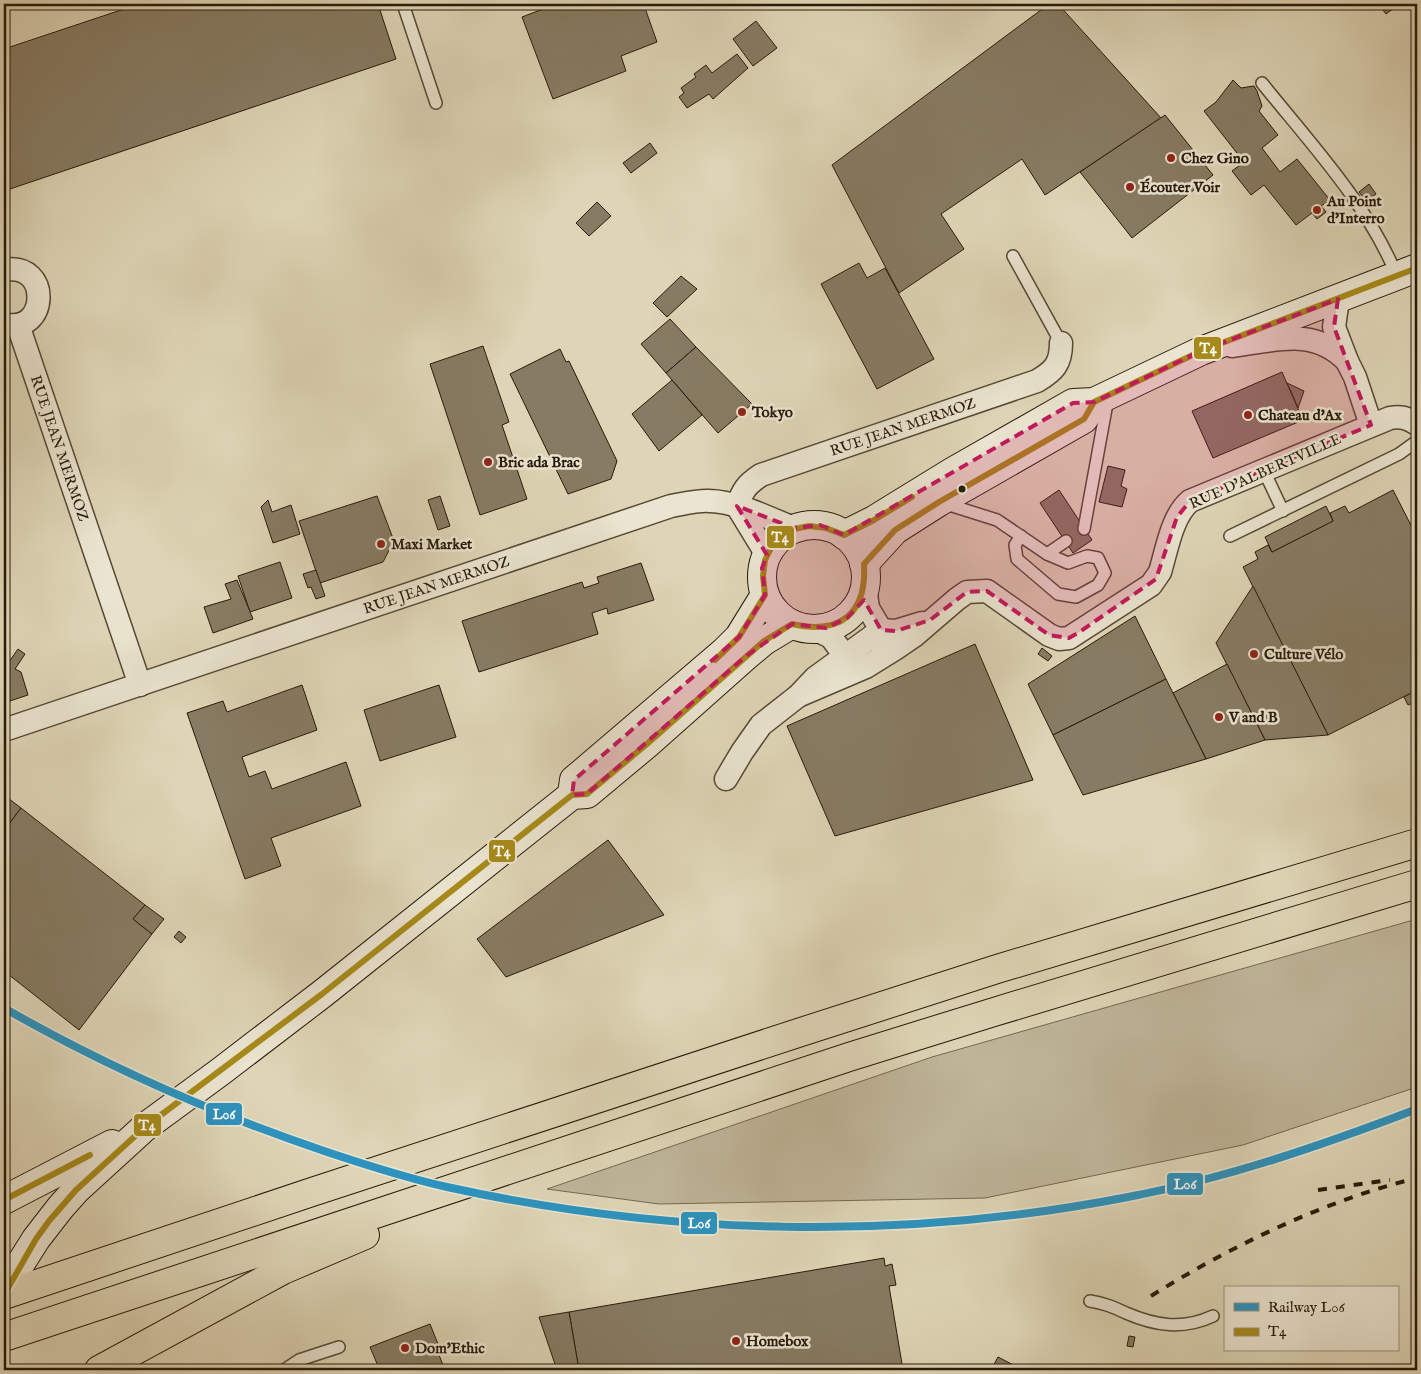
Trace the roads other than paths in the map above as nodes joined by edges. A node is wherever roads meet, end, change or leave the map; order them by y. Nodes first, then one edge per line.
1 (403, 4) edge
2 (1262, 83) dead end
3 (436, 103) dead end
4 (1014, 256) dead end
5 (4, 270) edge
6 (1407, 272) edge
7 (1338, 299) junction
8 (11, 324) edge
9 (1061, 343) joint
10 (1201, 351) junction
11 (1347, 361) junction
12 (1101, 399) junction
13 (1417, 424) edge
14 (1371, 425) junction
15 (1417, 441) edge
16 (1264, 471) junction
17 (939, 502) junction
18 (737, 506) junction
19 (1283, 511) junction
20 (794, 528) junction
21 (1084, 529) dead end
22 (844, 534) junction
23 (1021, 536) junction
24 (1230, 536) dead end
25 (1066, 541) dead end
26 (1047, 554) junction
27 (767, 555) junction
28 (864, 575) junction
29 (764, 595) junction
30 (930, 620) junction
31 (803, 627) junction
32 (881, 630) junction
33 (846, 656) junction
34 (872, 663) junction
35 (140, 685) junction
36 (798, 696) junction
37 (4, 730) edge
38 (726, 779) dead end
39 (572, 795) junction
40 (1417, 843) edge
41 (1417, 884) edge
42 (145, 1127) junction
43 (4, 1200) edge
44 (428, 1202) junction
45 (19, 1266) dead end
46 (39, 1284) junction
47 (4, 1291) edge
48 (4, 1295) edge
49 (1090, 1301) dead end
50 (1213, 1316) dead end
51 (4, 1337) edge
52 (339, 1347) dead end
53 (99, 1370) edge
54 (284, 1370) edge

1 - 3 lane
2 - 6 lane
4 - 9 lane
5 - 8 street
6 - 7 main road
7 - 10 main road
7 - 11 street
8 - 35 street, RUE JEAN MERMOZ
9 - 18 street, RUE JEAN MERMOZ
10 - 11 street
10 - 12 main road
11 - 14 street
12 - 17 main road
12 - 21 lane
12 - 22 main road
13 - 14 street, RUE D'ALBERTVILLE
14 - 16 street, RUE D'ALBERTVILLE
15 - 19 lane
16 - 19 lane
16 - 30 street, RUE D'ALBERTVILLE
17 - 23 lane
17 - 28 main road
18 - 20 street, RUE JEAN MERMOZ
18 - 27 street
18 - 35 street, RUE JEAN MERMOZ
19 - 24 lane
20 - 22 main road
20 - 27 main road
22 - 28 main road
23 - 26 lane
23 - 26 lane
25 - 26 lane
27 - 29 main road
28 - 31 main road
28 - 32 street
29 - 31 main road
29 - 39 main road
30 - 32 street, RUE D'ALBERTVILLE
30 - 34 street, RUE D'ALBERTVILLE
31 - 33 street
31 - 39 main road
32 - 33 street, RUE D'ALBERTVILLE
32 - 34 street
33 - 34 street
33 - 36 street, RUE D'ALBERTVILLE
34 - 36 street, RUE D'ALBERTVILLE
35 - 37 street, RUE JEAN MERMOZ
36 - 38 street, RUE D'ALBERTVILLE
39 - 42 main road
40 - 46 highway
41 - 44 highway
42 - 43 main road
42 - 45 main road
44 - 51 highway
44 - 53 highway
46 - 47 highway
46 - 48 highway
49 - 50 lane
52 - 54 lane

